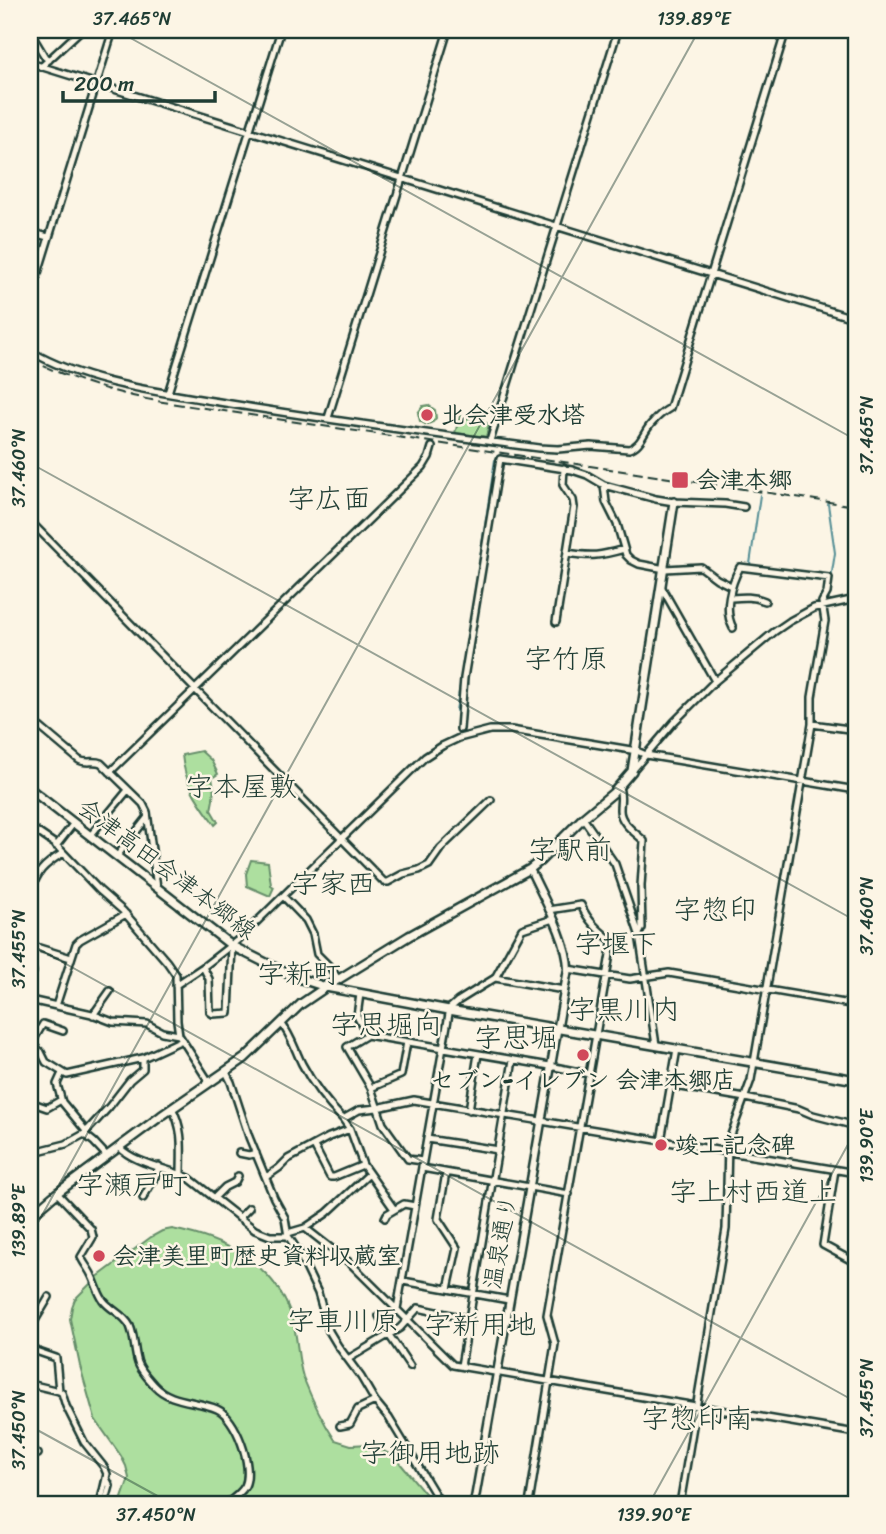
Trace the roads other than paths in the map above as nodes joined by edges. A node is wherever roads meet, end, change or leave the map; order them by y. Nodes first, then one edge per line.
1 (82, 30) edge
2 (113, 30) edge
3 (281, 30) edge
4 (448, 30) edge
5 (618, 30) edge
6 (786, 30) edge
7 (30, 32) edge
8 (49, 60) junction
9 (30, 64) edge
10 (41, 67) junction
11 (96, 85) junction
12 (249, 132) junction
13 (402, 178) junction
14 (557, 226) junction
15 (30, 232) edge
16 (48, 237) junction
17 (711, 274) junction
18 (30, 299) edge
19 (856, 319) edge
20 (30, 351) edge
21 (168, 393) junction
22 (328, 418) junction
23 (490, 441) junction
24 (432, 447) dead end
25 (564, 468) junction
26 (604, 485) junction
27 (674, 502) junction
28 (744, 507) dead end
29 (30, 521) edge
30 (624, 549) junction
31 (567, 553) junction
32 (664, 569) junction
33 (731, 586) junction
34 (662, 589) junction
35 (730, 598) junction
36 (856, 600) edge
37 (765, 601) dead end
38 (821, 606) junction
39 (556, 622) dead end
40 (733, 628) dead end
41 (715, 681) junction
42 (195, 688) junction
43 (30, 722) edge
44 (812, 724) junction
45 (460, 729) dead end
46 (856, 730) edge
47 (636, 751) junction
48 (646, 755) junction
49 (632, 771) junction
50 (110, 772) junction
51 (802, 781) junction
52 (619, 787) junction
53 (30, 789) edge
54 (128, 790) junction
55 (856, 790) edge
56 (491, 800) dead end
57 (147, 818) junction
58 (583, 818) junction
59 (74, 823) junction
60 (30, 827) edge
61 (90, 836) junction
62 (342, 839) junction
63 (56, 846) junction
64 (63, 853) junction
65 (117, 856) junction
66 (530, 869) junction
67 (157, 888) junction
68 (30, 893) edge
69 (283, 896) junction
70 (549, 910) junction
71 (125, 914) junction
72 (553, 919) junction
73 (639, 934) junction
74 (232, 946) junction
75 (71, 958) junction
76 (30, 959) edge
77 (203, 967) junction
78 (568, 969) junction
79 (33, 972) dead end
80 (646, 975) junction
81 (606, 976) junction
82 (495, 978) junction
83 (338, 979) junction
84 (176, 985) junction
85 (326, 987) junction
86 (564, 990) junction
87 (768, 990) junction
88 (110, 991) dead end
89 (360, 995) junction
90 (30, 1000) edge
91 (856, 1005) edge
92 (55, 1006) junction
93 (449, 1010) junction
94 (93, 1015) junction
95 (281, 1023) junction
96 (556, 1028) junction
97 (63, 1031) dead end
98 (367, 1035) junction
99 (596, 1035) junction
100 (181, 1038) junction
101 (407, 1042) junction
102 (30, 1044) edge
103 (656, 1045) junction
104 (442, 1048) junction
105 (677, 1049) junction
106 (478, 1054) junction
107 (143, 1058) junction
108 (513, 1060) junction
109 (755, 1062) junction
110 (550, 1066) junction
111 (226, 1072) junction
112 (62, 1073) junction
113 (589, 1074) junction
114 (856, 1080) edge
115 (209, 1082) junction
116 (670, 1085) junction
117 (371, 1088) junction
118 (745, 1098) junction
119 (61, 1100) junction
120 (30, 1102) edge
121 (433, 1103) junction
122 (172, 1108) junction
123 (377, 1108) junction
124 (470, 1110) junction
125 (503, 1116) junction
126 (343, 1119) junction
127 (540, 1122) junction
128 (856, 1126) edge
129 (580, 1128) junction
130 (350, 1129) junction
131 (85, 1133) junction
132 (427, 1139) junction
133 (660, 1141) junction
134 (314, 1146) junction
135 (119, 1147) junction
136 (498, 1150) junction
137 (727, 1152) junction
138 (30, 1153) edge
139 (239, 1153) dead end
140 (256, 1153) junction
141 (107, 1156) junction
142 (363, 1165) junction
143 (422, 1165) junction
144 (159, 1166) junction
145 (835, 1170) junction
146 (446, 1173) junction
147 (856, 1173) edge
148 (181, 1174) junction
149 (369, 1174) junction
150 (238, 1176) dead end
151 (266, 1177) junction
152 (492, 1181) junction
153 (529, 1187) junction
154 (57, 1193) junction
155 (569, 1194) junction
156 (143, 1198) dead end
157 (214, 1198) junction
158 (415, 1206) junction
159 (249, 1208) dead end
160 (394, 1209) junction
161 (30, 1216) edge
162 (239, 1217) junction
163 (385, 1218) dead end
164 (305, 1228) junction
165 (288, 1234) junction
166 (266, 1235) junction
167 (262, 1243) dead end
168 (856, 1263) edge
169 (402, 1282) junction
170 (449, 1289) junction
171 (473, 1294) junction
172 (49, 1297) dead end
173 (509, 1300) junction
174 (397, 1309) junction
175 (379, 1316) dead end
176 (407, 1319) junction
177 (469, 1319) junction
178 (30, 1328) edge
179 (389, 1335) junction
180 (30, 1349) edge
181 (348, 1359) junction
182 (410, 1366) dead end
183 (461, 1366) junction
184 (498, 1372) junction
185 (550, 1381) junction
186 (30, 1384) edge
187 (59, 1391) junction
188 (374, 1401) junction
189 (697, 1406) junction
190 (340, 1426) dead end
191 (856, 1433) edge
192 (30, 1447) edge
193 (38, 1454) dead end
194 (106, 1478) junction
195 (100, 1504) edge
196 (105, 1504) edge
197 (226, 1504) edge
198 (441, 1504) edge
199 (474, 1504) edge
200 (530, 1504) edge
201 (680, 1504) edge

1 - 8 street
2 - 11 street
3 - 12 street
4 - 13 street
5 - 14 street
6 - 17 street
7 - 8 street
8 - 10 street
9 - 10 street
10 - 11 street
11 - 12 street
11 - 16 street
12 - 13 street
12 - 21 street
13 - 14 street
13 - 22 street
14 - 17 street
14 - 23 street
15 - 16 street
16 - 18 street
17 - 19 street
17 - 23 street
20 - 21 street
21 - 22 street
22 - 23 street
24 - 42 street
25 - 26 street
25 - 31 street
25 - 45 street
26 - 27 street
26 - 30 street
27 - 28 street
27 - 32 main road
29 - 42 street
30 - 31 street
30 - 32 street
31 - 39 street
32 - 33 street
32 - 34 main road
33 - 35 street
33 - 38 street
34 - 41 street
34 - 47 main road
35 - 37 street
35 - 40 street
36 - 38 street
38 - 41 street
38 - 44 street
41 - 48 street
42 - 50 street
42 - 62 street
43 - 50 street
44 - 46 street
44 - 51 street
47 - 48 street
47 - 49 main road
47 - 62 street
48 - 49 street
48 - 51 street
49 - 52 main road
50 - 54 street
51 - 55 street
51 - 87 street
52 - 58 main road
52 - 73 street
53 - 59 main road, 会津高田会津本郷線
54 - 57 street
54 - 61 street
56 - 62 street
57 - 65 street
57 - 67 street
58 - 66 main road
58 - 73 street
59 - 61 main road, 会津高田会津本郷線
59 - 63 street
60 - 63 street
61 - 65 main road, 会津高田会津本郷線
62 - 69 street
63 - 64 street
64 - 68 street
64 - 71 street
65 - 67 main road, 会津高田会津本郷線
66 - 70 street
66 - 83 main road
67 - 74 main road, 会津高田会津本郷線
69 - 74 street
69 - 83 street
70 - 72 street
70 - 81 street
71 - 75 street
71 - 84 street
72 - 78 street
72 - 82 street
73 - 80 street
74 - 77 street
74 - 77 street
74 - 85 main road, 会津高田会津本郷線
75 - 76 street
75 - 92 street
76 - 79 street
77 - 84 street
78 - 81 street
78 - 86 street, 温泉通り
80 - 81 street
80 - 87 street
80 - 103 street
81 - 99 street
82 - 86 street
82 - 93 street
83 - 85 main road
84 - 100 street
85 - 89 main road, 会津高田会津本郷線
85 - 95 main road
86 - 96 street, 温泉通り
87 - 91 street
87 - 109 street
88 - 94 street
89 - 93 main road, 会津高田会津本郷線
89 - 98 street
90 - 92 street
92 - 94 street
93 - 96 main road, 会津高田会津本郷線
93 - 104 street
94 - 100 street
95 - 111 main road
95 - 126 street
96 - 99 main road, 会津高田会津本郷線
96 - 110 street, 温泉通り
97 - 102 street
98 - 101 street
98 - 117 street
99 - 103 main road, 会津高田会津本郷線
99 - 113 street
100 - 107 street
100 - 115 street
101 - 104 street
101 - 117 street
102 - 112 street
103 - 105 main road, 会津高田会津本郷線
104 - 106 street
104 - 121 street
105 - 109 main road, 会津高田会津本郷線
105 - 116 street
106 - 108 street
106 - 124 street
107 - 112 street
107 - 131 street
108 - 110 street
108 - 125 street
109 - 114 main road, 会津高田会津本郷線
109 - 118 street
110 - 113 street
110 - 127 street, 温泉通り
111 - 115 main road
111 - 140 street
112 - 119 street
113 - 129 street
115 - 122 main road
116 - 118 street
116 - 133 street
117 - 123 street
118 - 128 street
118 - 137 street
119 - 120 street
119 - 131 street
121 - 123 street
121 - 124 street
121 - 132 street
122 - 135 main road
122 - 148 street
123 - 126 street
123 - 143 street
124 - 125 street
125 - 127 street
125 - 136 street
126 - 130 street
127 - 129 street
127 - 153 street, 温泉通り
129 - 133 street
129 - 155 street
130 - 134 street
130 - 142 street
131 - 138 street
131 - 141 street
132 - 136 street
132 - 143 street
133 - 137 street
134 - 142 street
134 - 151 street
135 - 141 main road
135 - 144 street
136 - 152 street
137 - 145 street
137 - 189 street
139 - 140 street
140 - 151 street
141 - 154 main road
142 - 149 street
143 - 146 street
143 - 158 street
144 - 148 street
144 - 156 street
145 - 147 street
145 - 168 street
146 - 152 street
146 - 170 street
148 - 157 street
149 - 160 street
149 - 164 street
150 - 157 street
151 - 165 street
152 - 153 street
152 - 171 street
153 - 155 street
153 - 173 street, 温泉通り
154 - 161 main road
154 - 197 street
155 - 185 street
157 - 162 street
158 - 160 street
158 - 169 street
159 - 162 street
160 - 163 street
162 - 166 street
164 - 165 street
164 - 174 street
165 - 166 street
165 - 181 street
166 - 167 street
169 - 170 street
169 - 174 street
170 - 171 street
171 - 173 street
171 - 177 street
172 - 178 street
173 - 184 street, 温泉通り
174 - 176 street
175 - 179 street
176 - 177 street
176 - 179 street
176 - 183 street
177 - 183 street
179 - 181 street
179 - 182 street
180 - 187 street
181 - 188 street
183 - 184 street
184 - 185 street
184 - 199 street, 温泉通り
185 - 189 street
185 - 200 street
186 - 187 street
187 - 194 street
188 - 190 street
188 - 198 street
189 - 191 street
189 - 201 street
192 - 193 street
194 - 195 street
194 - 196 street

